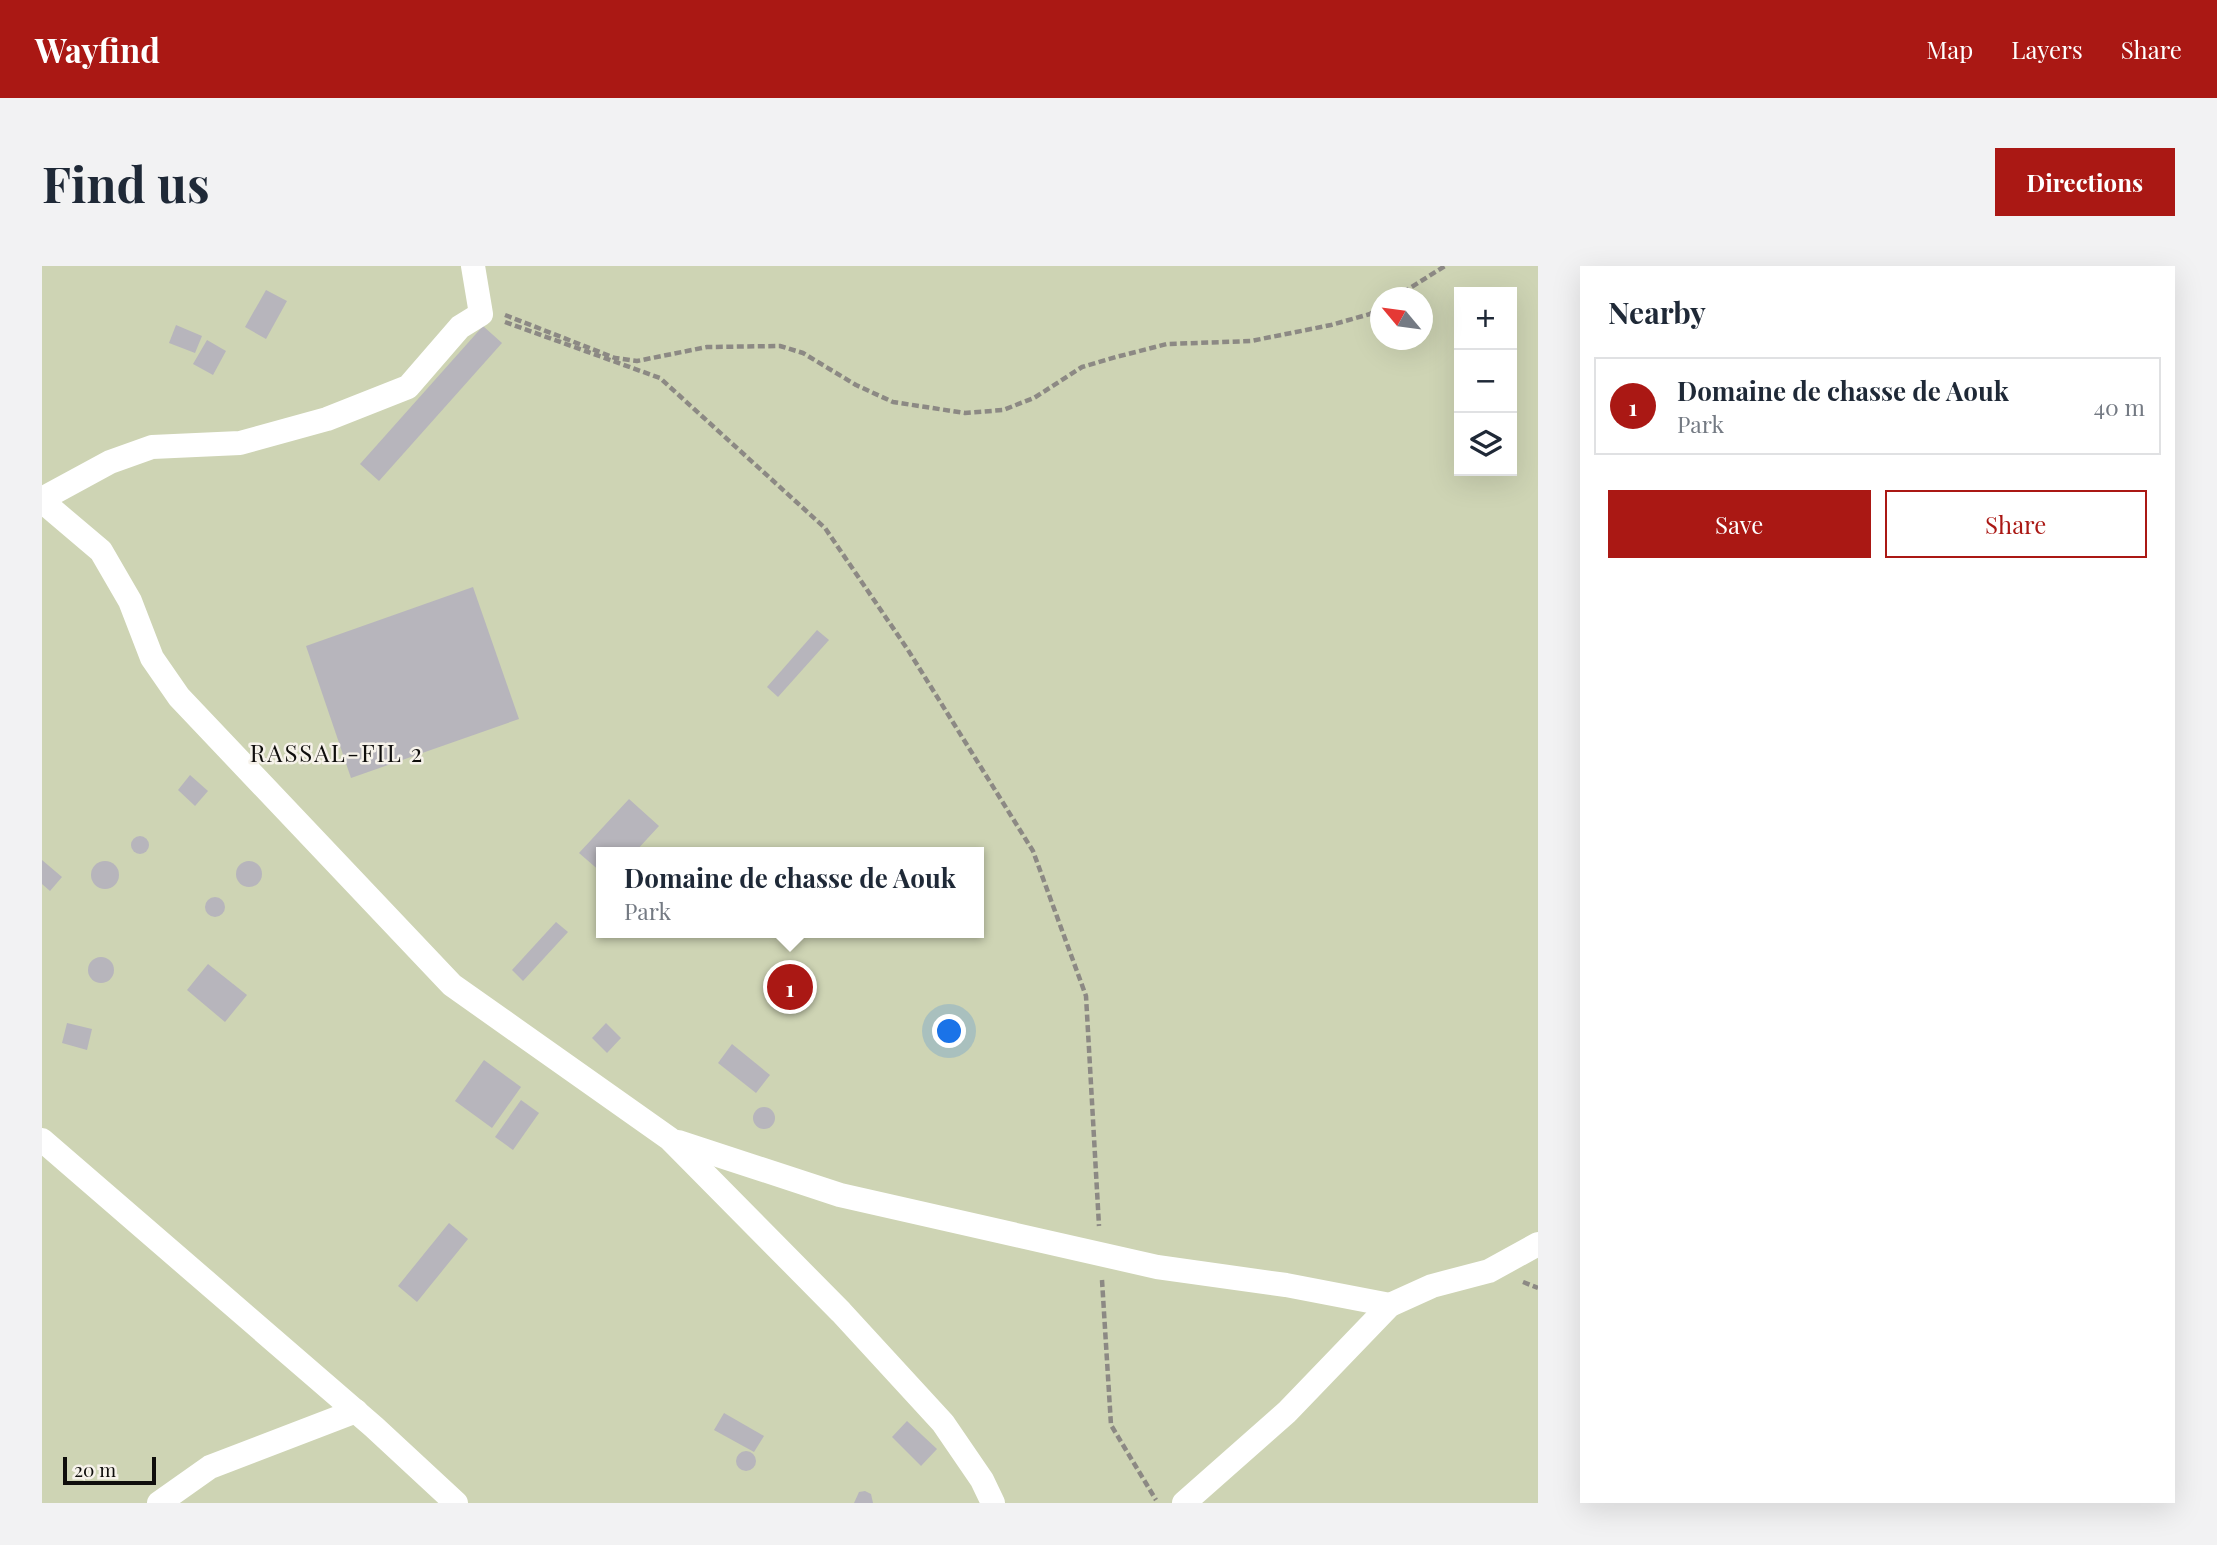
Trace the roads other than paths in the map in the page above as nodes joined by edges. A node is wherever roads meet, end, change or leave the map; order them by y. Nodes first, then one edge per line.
1 (473, 266) edge
2 (42, 500) edge
3 (670, 1139) junction
4 (42, 1140) edge
5 (1538, 1244) edge
6 (1390, 1305) junction
7 (355, 1410) junction
8 (159, 1503) edge
9 (456, 1503) edge
10 (993, 1503) edge
11 (1184, 1503) edge

1 - 2 street
2 - 3 street
3 - 6 street
3 - 10 street
4 - 7 street
5 - 6 street
6 - 11 street
7 - 8 street
7 - 9 street

